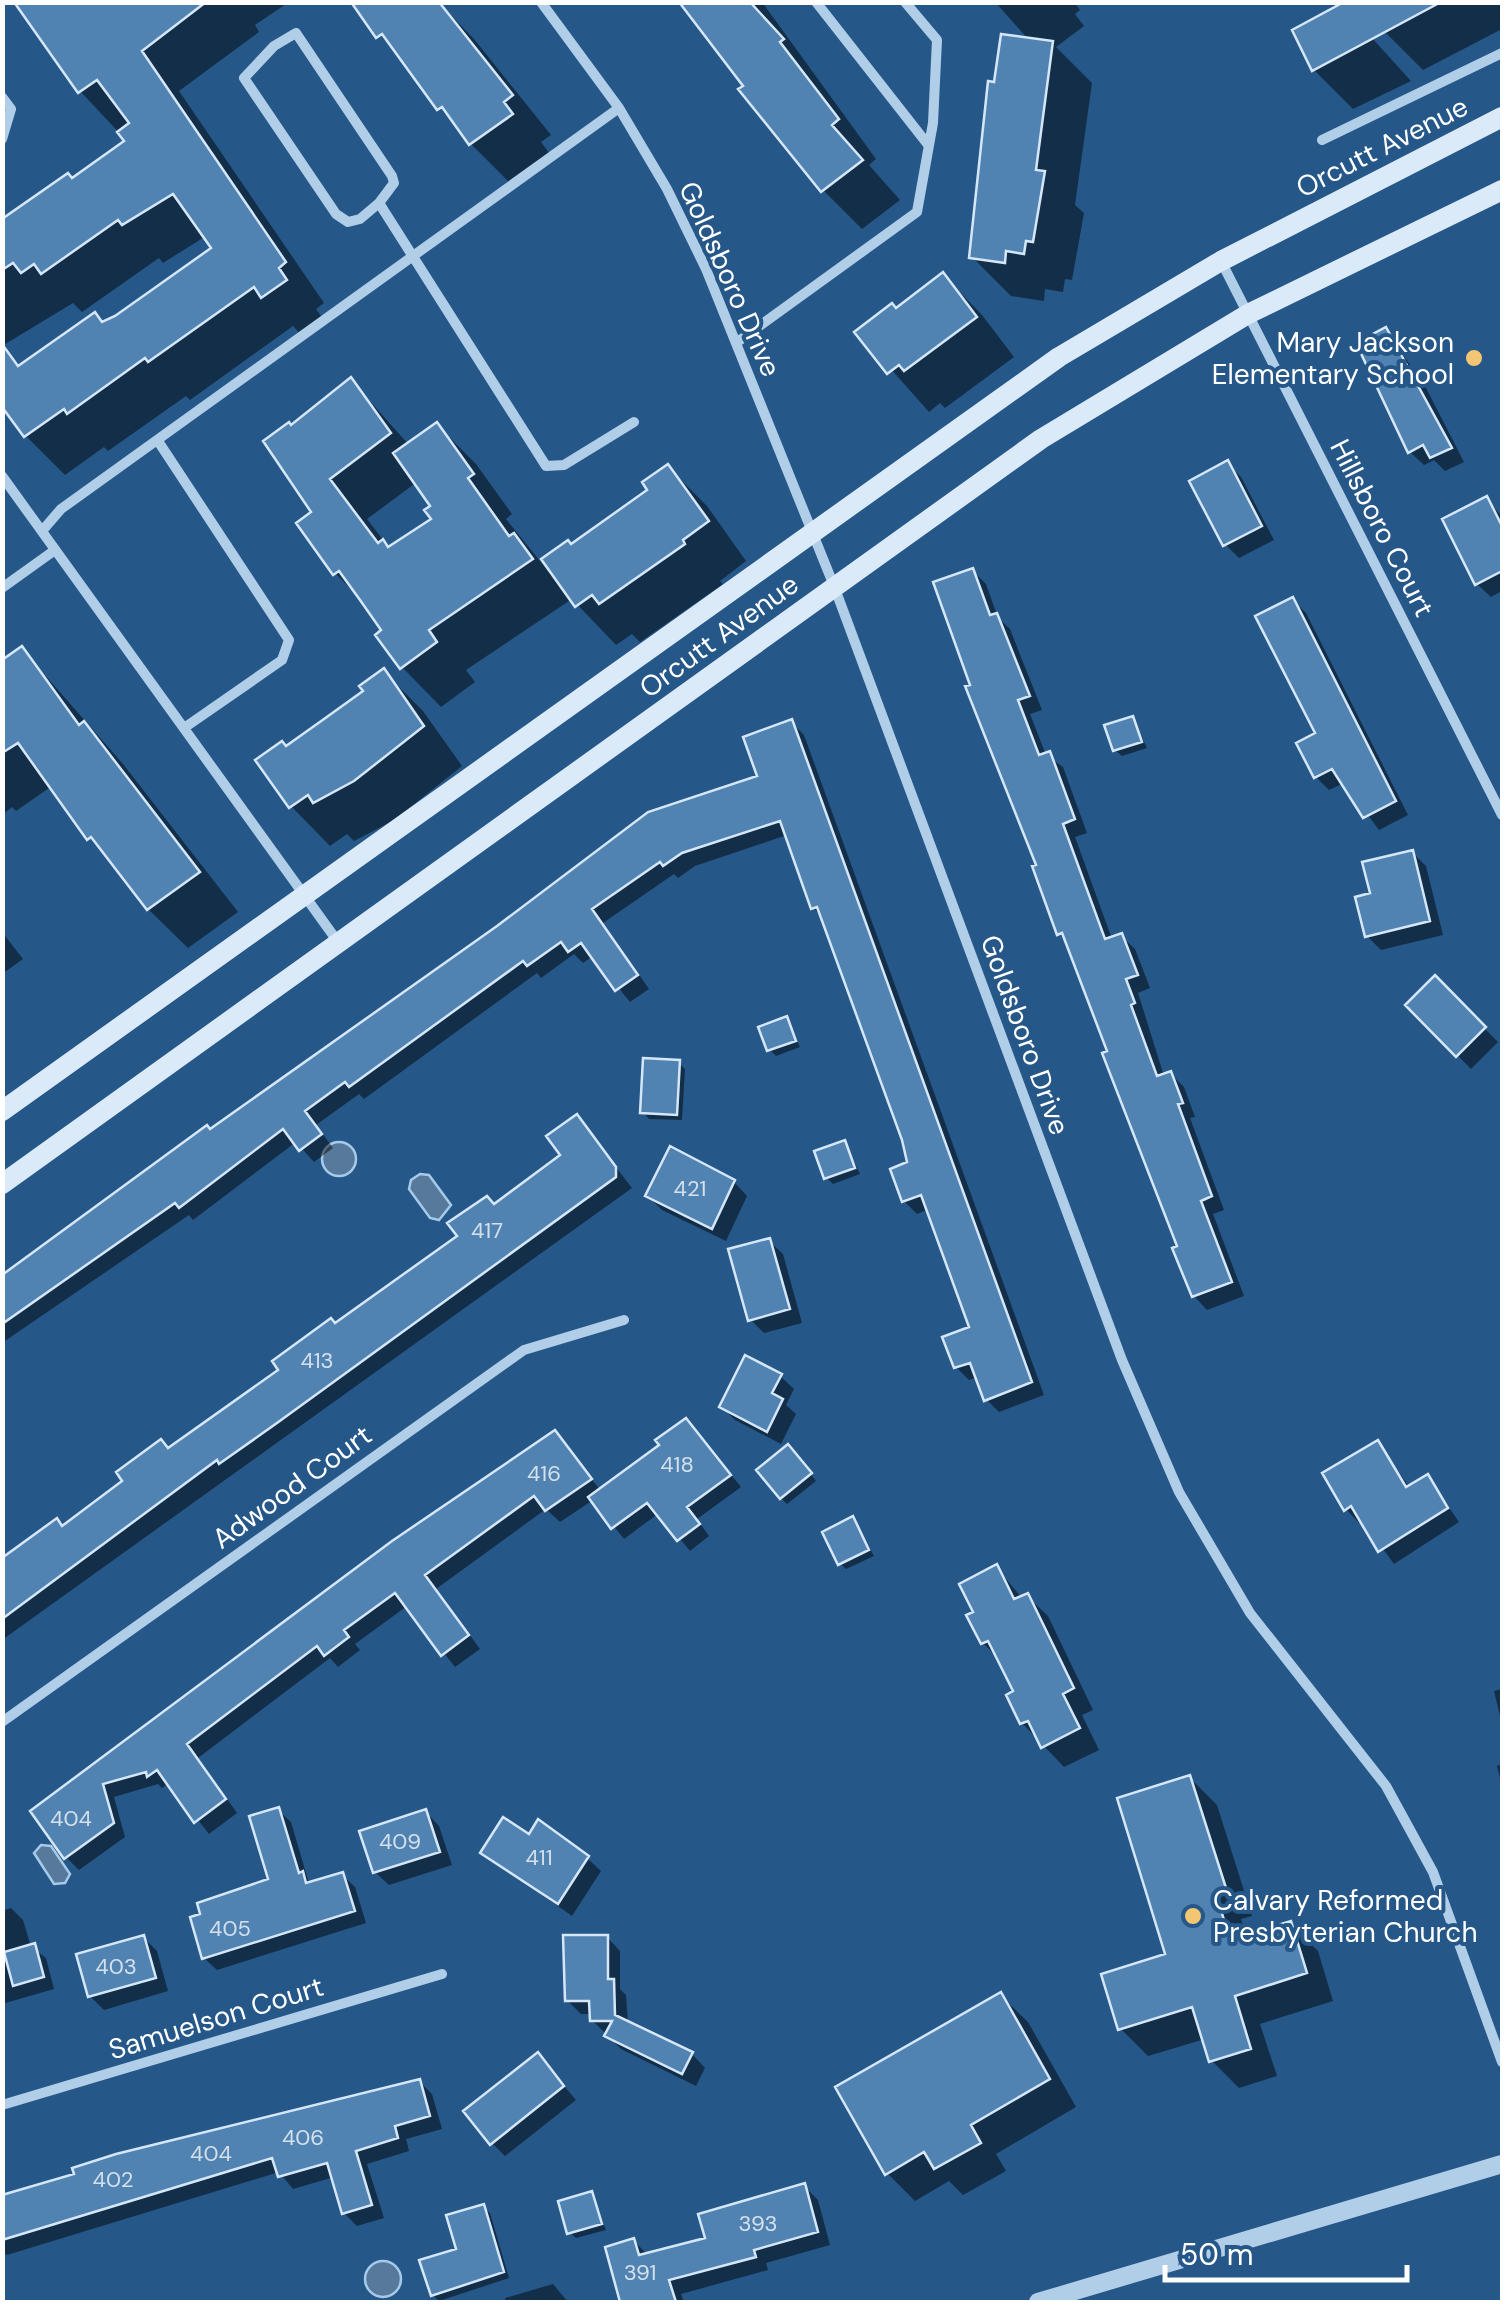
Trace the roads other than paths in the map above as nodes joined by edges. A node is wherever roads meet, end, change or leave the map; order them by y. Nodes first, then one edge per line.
1 (541, 2) edge
2 (816, 2) edge
3 (905, 2) edge
4 (1500, 54) edge
5 (1502, 68) edge
6 (2, 98) edge
7 (619, 108) junction
8 (1502, 117) edge
9 (2, 140) edge
10 (1322, 140) dead end
11 (929, 146) junction
12 (1502, 190) edge
13 (379, 203) junction
14 (412, 256) junction
15 (1221, 261) junction
16 (1248, 314) junction
17 (736, 343) junction
18 (634, 422) dead end
19 (158, 441) junction
20 (2, 476) edge
21 (812, 530) junction
22 (42, 531) junction
23 (55, 550) junction
24 (834, 586) junction
25 (2, 588) edge
26 (184, 728) junction
27 (1502, 816) edge
28 (303, 894) junction
29 (338, 942) junction
30 (2, 1111) edge
31 (2, 1184) edge
32 (624, 1320) dead end
33 (2, 1722) edge
34 (442, 1974) dead end
35 (1502, 2062) edge
36 (2, 2106) edge
37 (1502, 2164) edge
38 (1038, 2302) edge

1 - 7 street, Goldsboro Drive
2 - 11 street
3 - 11 street
4 - 5 street
4 - 10 street
6 - 9 street
7 - 14 street
7 - 17 street, Goldsboro Drive
8 - 15 main road, Orcutt Avenue
11 - 17 street
12 - 16 main road, Orcutt Avenue
13 - 13 street
13 - 14 street
14 - 18 street
14 - 19 street
15 - 16 street, Hillsboro Court
15 - 21 main road, Orcutt Avenue
16 - 24 main road, Orcutt Avenue
16 - 27 street, Hillsboro Court
17 - 21 street, Goldsboro Drive
19 - 22 street
19 - 26 street
20 - 22 street
21 - 24 street, Goldsboro Drive
21 - 28 main road, Orcutt Avenue
22 - 23 street
23 - 25 street
23 - 26 street
24 - 29 main road, Orcutt Avenue
24 - 35 street, Goldsboro Drive
26 - 28 street
28 - 29 street
28 - 30 main road, Orcutt Avenue
29 - 31 main road, Orcutt Avenue
32 - 33 street, Adwood Court
34 - 36 street, Samuelson Court
37 - 38 street

